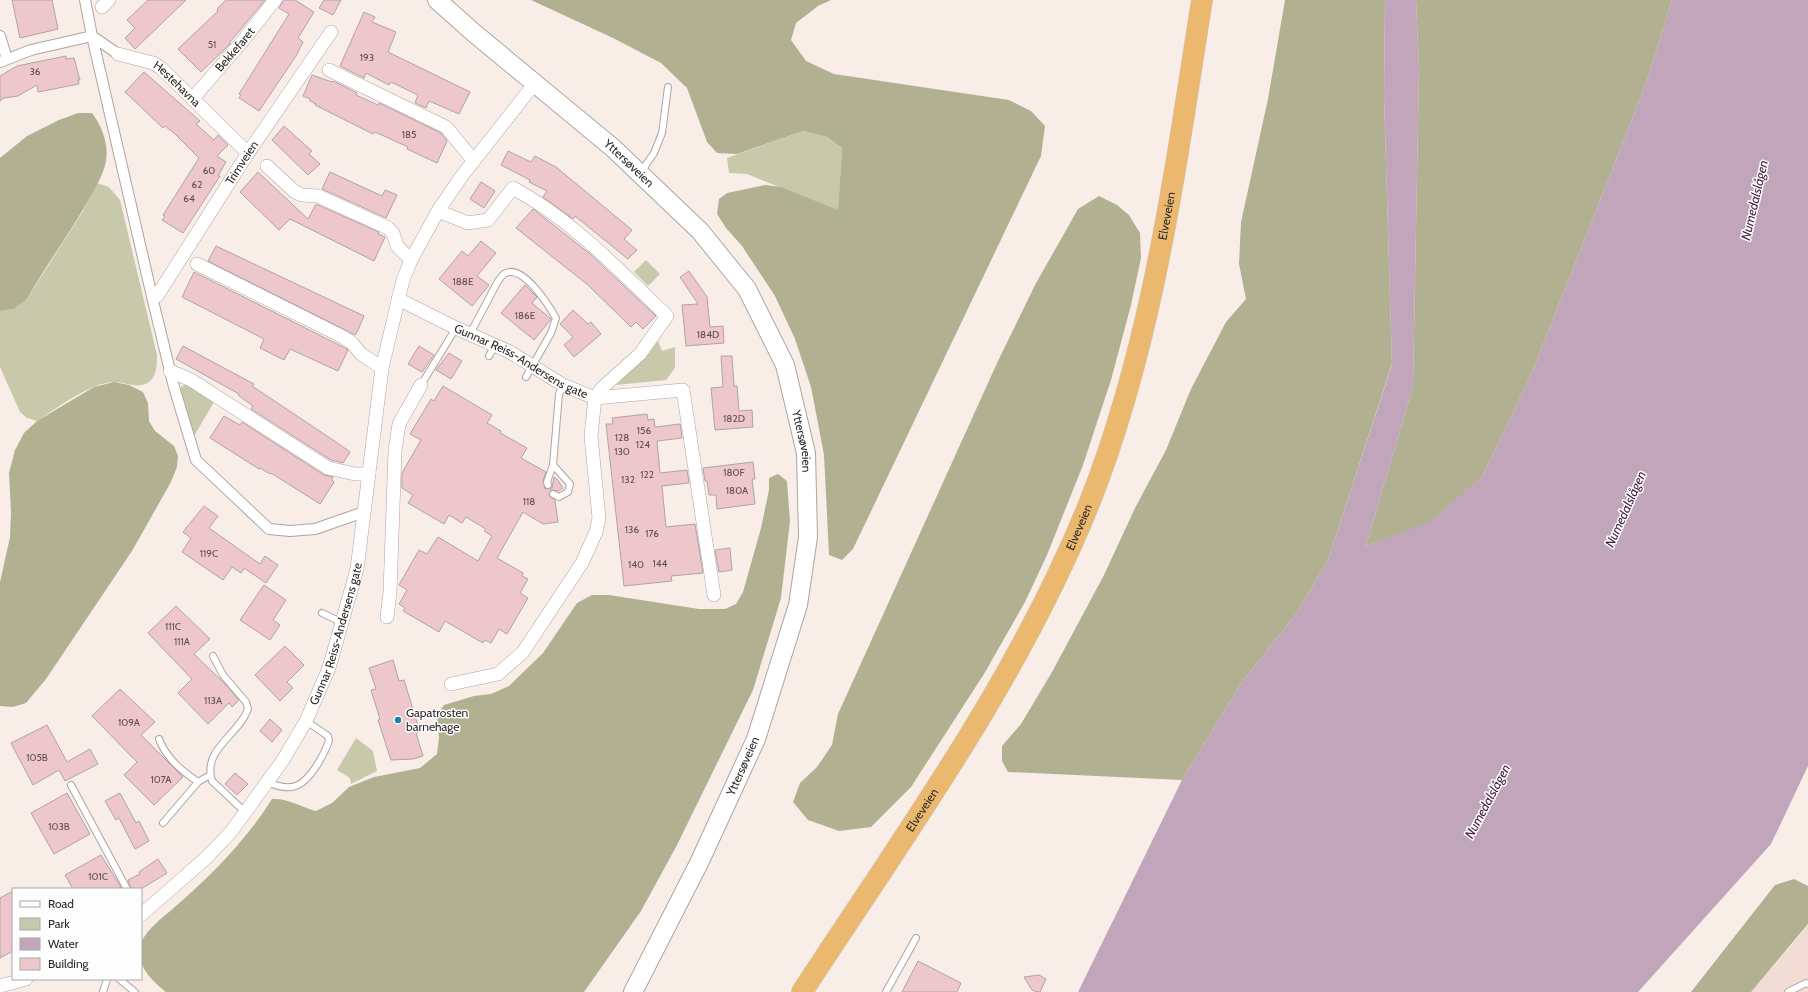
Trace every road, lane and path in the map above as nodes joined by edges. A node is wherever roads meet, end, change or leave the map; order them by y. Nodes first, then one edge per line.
1 (85, 0) edge
2 (275, 0) edge
3 (437, 0) edge
4 (1202, 0) edge
5 (331, 32) dead end
6 (0, 36) edge
7 (92, 36) junction
8 (118, 54) joint
9 (3, 61) edge
10 (329, 70) dead end
11 (534, 83) junction
12 (668, 87) dead end
13 (193, 98) junction
14 (248, 153) junction
15 (474, 161) junction
16 (267, 166) dead end
17 (640, 174) junction
18 (438, 211) junction
19 (411, 260) junction
20 (197, 264) dead end
21 (157, 296) dead end
22 (398, 299) junction
23 (456, 328) junction
24 (470, 334) junction
25 (532, 365) junction
26 (382, 368) junction
27 (170, 371) junction
28 (526, 377) dead end
29 (560, 381) junction
30 (421, 385) joint
31 (595, 398) junction
32 (553, 465) junction
33 (369, 474) junction
34 (548, 485) dead end
35 (553, 494) dead end
36 (364, 512) junction
37 (714, 594) dead end
38 (322, 613) dead end
39 (387, 617) dead end
40 (343, 623) junction
41 (213, 656) dead end
42 (451, 684) dead end
43 (306, 721) junction
44 (159, 739) dead end
45 (210, 775) junction
46 (198, 782) junction
47 (267, 782) junction
48 (71, 785) dead end
49 (245, 812) junction
50 (163, 823) dead end
51 (126, 888) edge
52 (142, 914) edge
53 (916, 938) dead end
54 (22, 980) edge
55 (107, 980) edge
56 (119, 980) edge
57 (1808, 984) edge
58 (0, 986) edge
59 (103, 992) edge
60 (135, 992) edge
61 (633, 992) edge
62 (802, 992) edge
63 (886, 992) edge
64 (1788, 992) edge

1 - 7 street
2 - 13 street, Bekkefaret
3 - 11 main road, Yttersøveien
4 - 62 highway, Elveveien
5 - 14 street, Trimveien
6 - 9 street
7 - 8 street, Hestehavna
7 - 9 street
7 - 27 street
8 - 13 street, Hestehavna
10 - 15 street
11 - 15 street, Gunnar Reiss-Andersens gate
11 - 17 main road, Yttersøveien
12 - 17 lane
13 - 14 street, Hestehavna
14 - 21 street, Trimveien
15 - 18 street, Gunnar Reiss-Andersens gate
16 - 19 street
17 - 61 main road, Yttersøveien
18 - 19 street, Gunnar Reiss-Andersens gate
18 - 31 street
19 - 22 street, Gunnar Reiss-Andersens gate
20 - 26 street
22 - 23 street, Gunnar Reiss-Andersens gate
22 - 26 street, Gunnar Reiss-Andersens gate
23 - 24 street, Gunnar Reiss-Andersens gate
23 - 30 lane
24 - 25 street, Gunnar Reiss-Andersens gate
24 - 25 lane
25 - 28 lane
25 - 29 street, Gunnar Reiss-Andersens gate
26 - 33 street, Gunnar Reiss-Andersens gate
27 - 33 street
27 - 36 street
29 - 31 street, Gunnar Reiss-Andersens gate
29 - 32 lane
30 - 39 street
31 - 37 street, Gunnar Reiss-Andersens gate
31 - 42 street
32 - 34 lane
32 - 35 lane
33 - 36 street, Gunnar Reiss-Andersens gate
36 - 40 street, Gunnar Reiss-Andersens gate
38 - 40 lane
40 - 43 street, Gunnar Reiss-Andersens gate
41 - 45 lane
43 - 47 street, Gunnar Reiss-Andersens gate
43 - 47 lane, Gunnar Reiss-Andersens gate
44 - 46 lane
45 - 46 lane
45 - 49 lane
46 - 50 lane
47 - 49 street, Gunnar Reiss-Andersens gate
48 - 51 lane
49 - 52 street, Gunnar Reiss-Andersens gate
53 - 63 lane
54 - 58 street
55 - 59 lane
56 - 60 lane
57 - 64 lane

